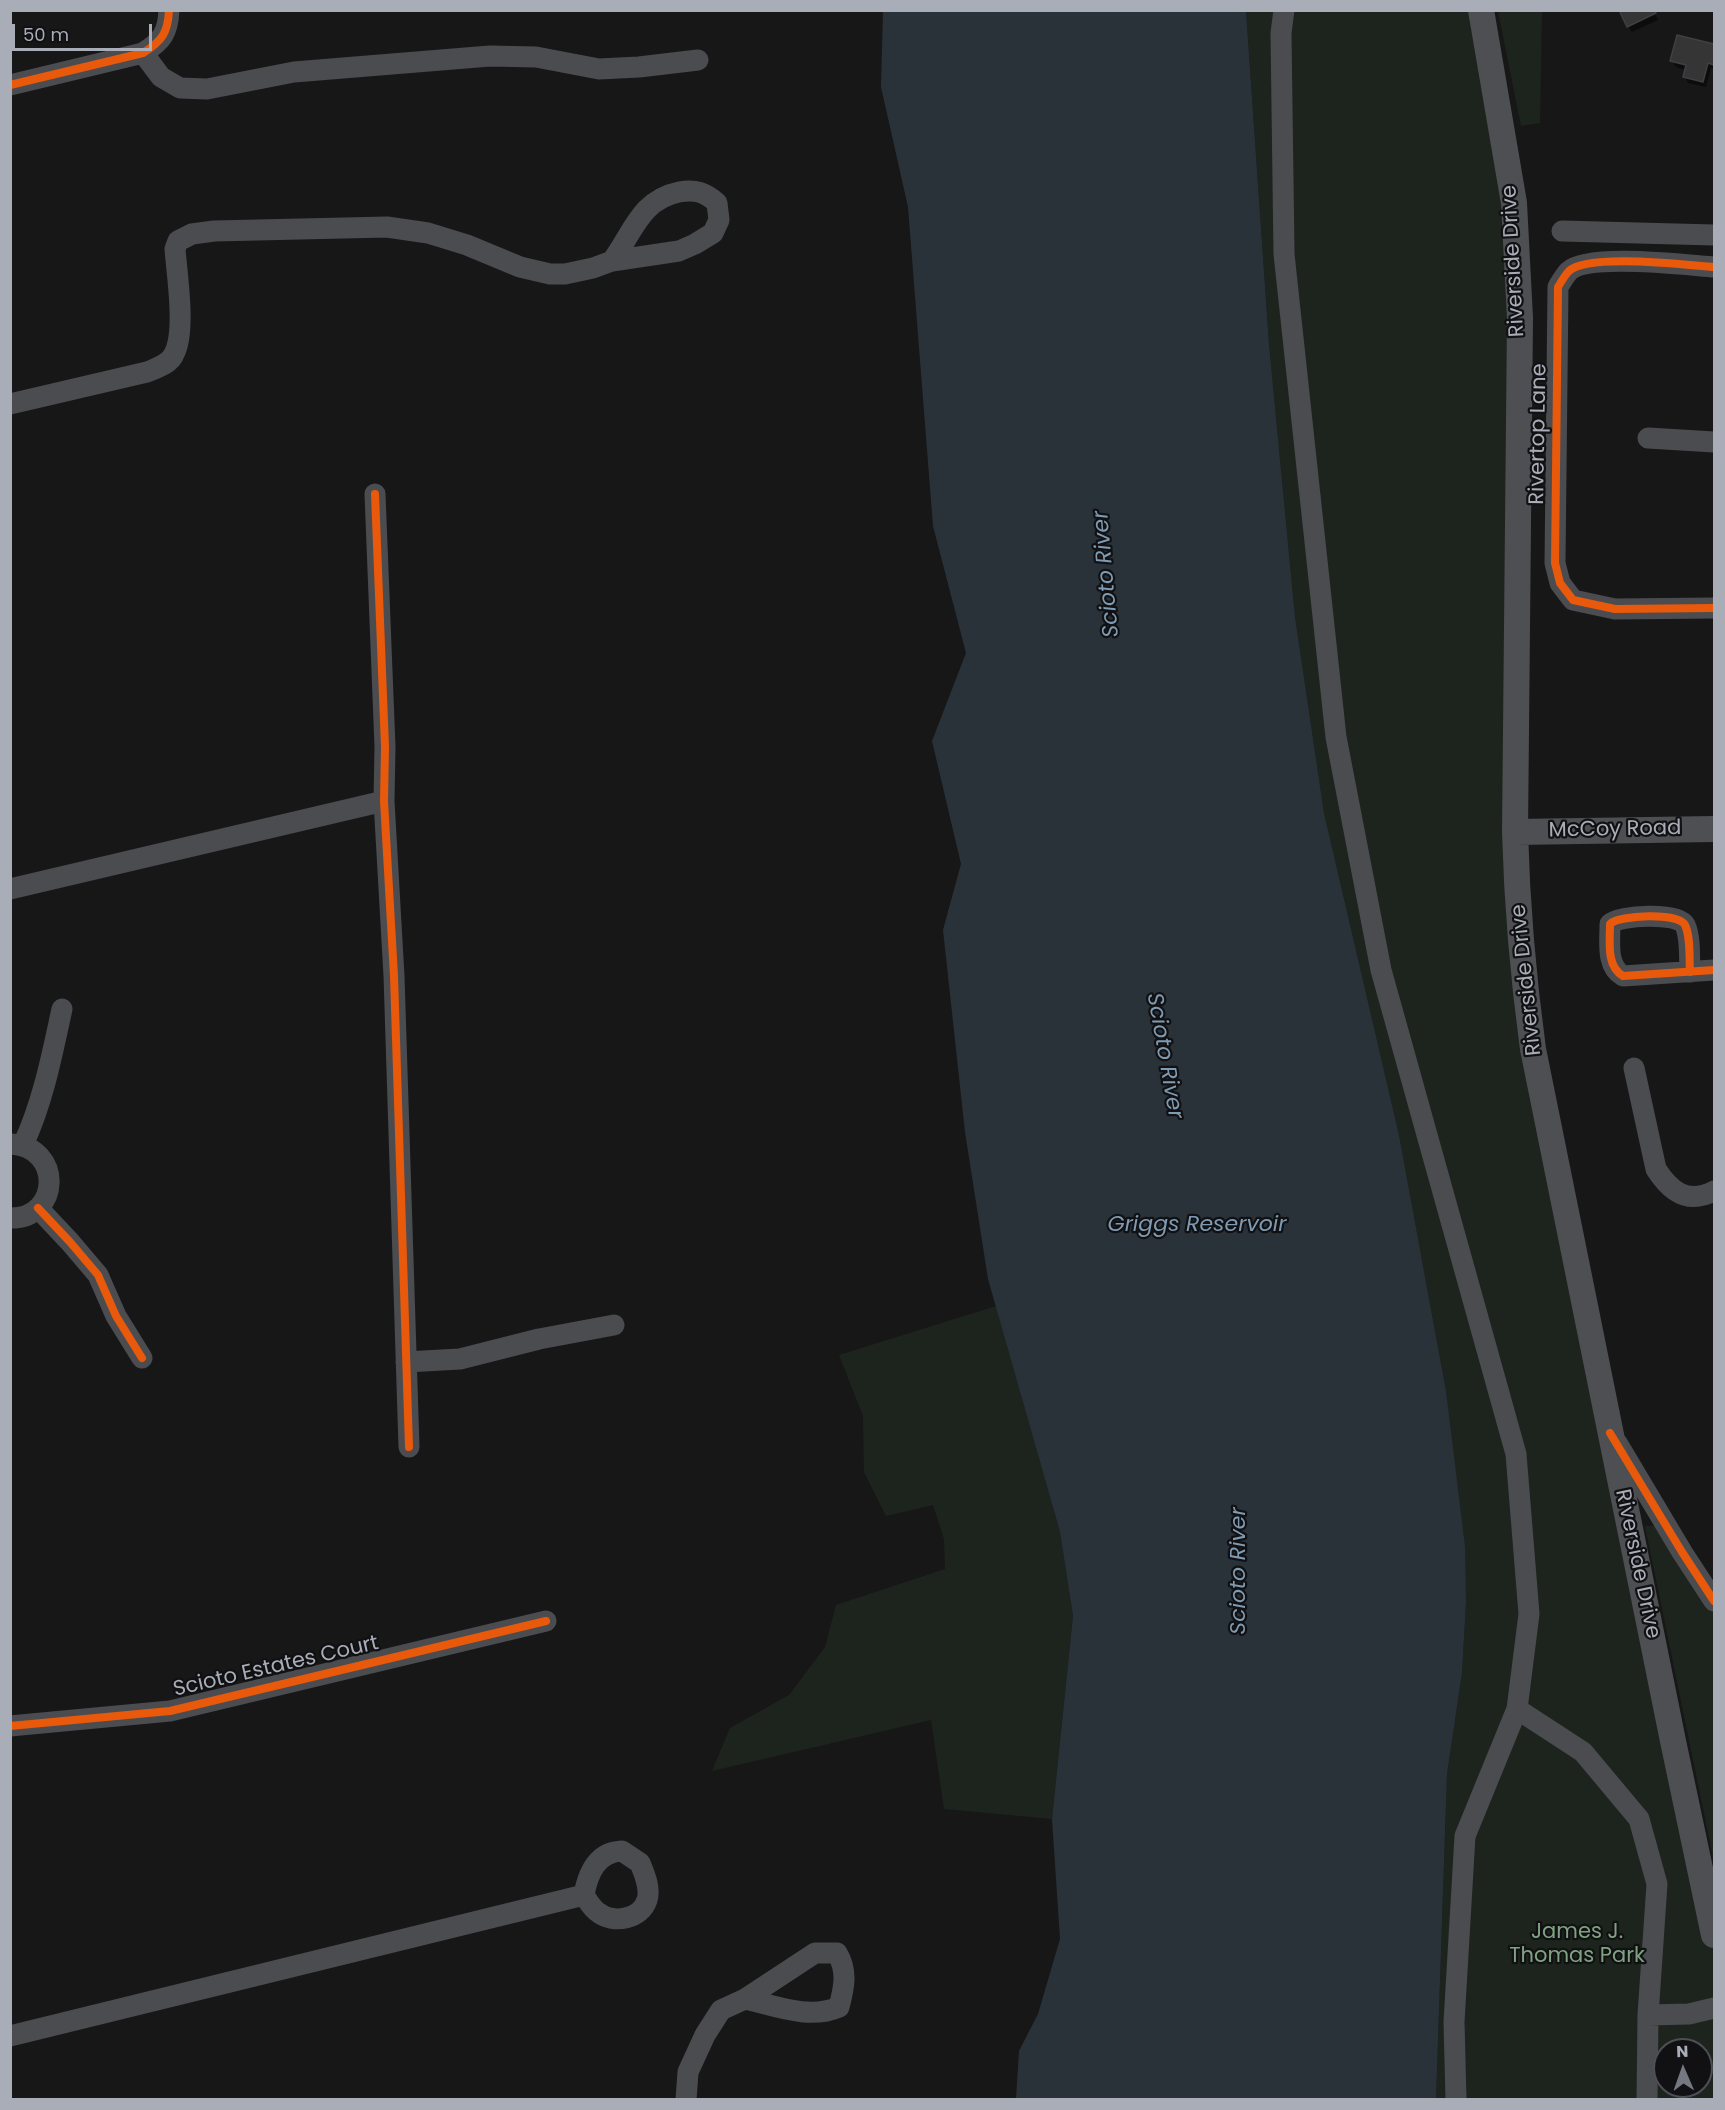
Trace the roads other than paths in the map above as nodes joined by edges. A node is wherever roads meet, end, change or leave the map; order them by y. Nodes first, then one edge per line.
1 (168, 10) edge
2 (1284, 10) edge
3 (1481, 10) edge
4 (143, 53) junction
5 (698, 60) dead end
6 (10, 85) edge
7 (1562, 231) dead end
8 (1714, 235) edge
9 (612, 261) junction
10 (1714, 267) edge
11 (10, 404) edge
12 (1648, 438) dead end
13 (1714, 442) edge
14 (375, 494) dead end
15 (1714, 608) edge
16 (384, 801) junction
17 (1714, 829) edge
18 (1515, 832) junction
19 (10, 889) edge
20 (1714, 970) edge
21 (1690, 972) dead end
22 (62, 1009) dead end
23 (1634, 1068) dead end
24 (17, 1144) edge
25 (1714, 1191) edge
26 (38, 1209) junction
27 (10, 1218) edge
28 (614, 1325) dead end
29 (141, 1358) dead end
30 (406, 1362) junction
31 (1610, 1433) junction
32 (409, 1447) dead end
33 (1714, 1601) edge
34 (546, 1621) dead end
35 (1517, 1709) junction
36 (10, 1726) edge
37 (584, 1894) dead end
38 (1711, 1895) edge
39 (1714, 1935) edge
40 (746, 1999) dead end
41 (1714, 2008) edge
42 (1648, 2015) junction
43 (10, 2036) edge
44 (686, 2100) edge
45 (1456, 2100) edge
46 (1647, 2100) edge

1 - 4 street
2 - 35 street
3 - 18 main road, Riverside Drive
4 - 5 street
4 - 6 street
7 - 8 street
9 - 9 street
9 - 11 street
10 - 15 street, Rivertop Lane
12 - 13 street
14 - 16 street
16 - 19 street
16 - 30 street
17 - 18 main road, McCoy Road
18 - 31 main road, Riverside Drive
20 - 21 street
22 - 24 street
23 - 25 street
24 - 26 street
26 - 27 street
26 - 29 street
28 - 30 street
30 - 32 street
31 - 33 street
31 - 38 main road, Riverside Drive
34 - 36 street, Scioto Estates Court
35 - 42 street
35 - 45 street
37 - 43 street
38 - 39 main road, Riverside Drive
40 - 44 street
41 - 42 street
42 - 46 street

